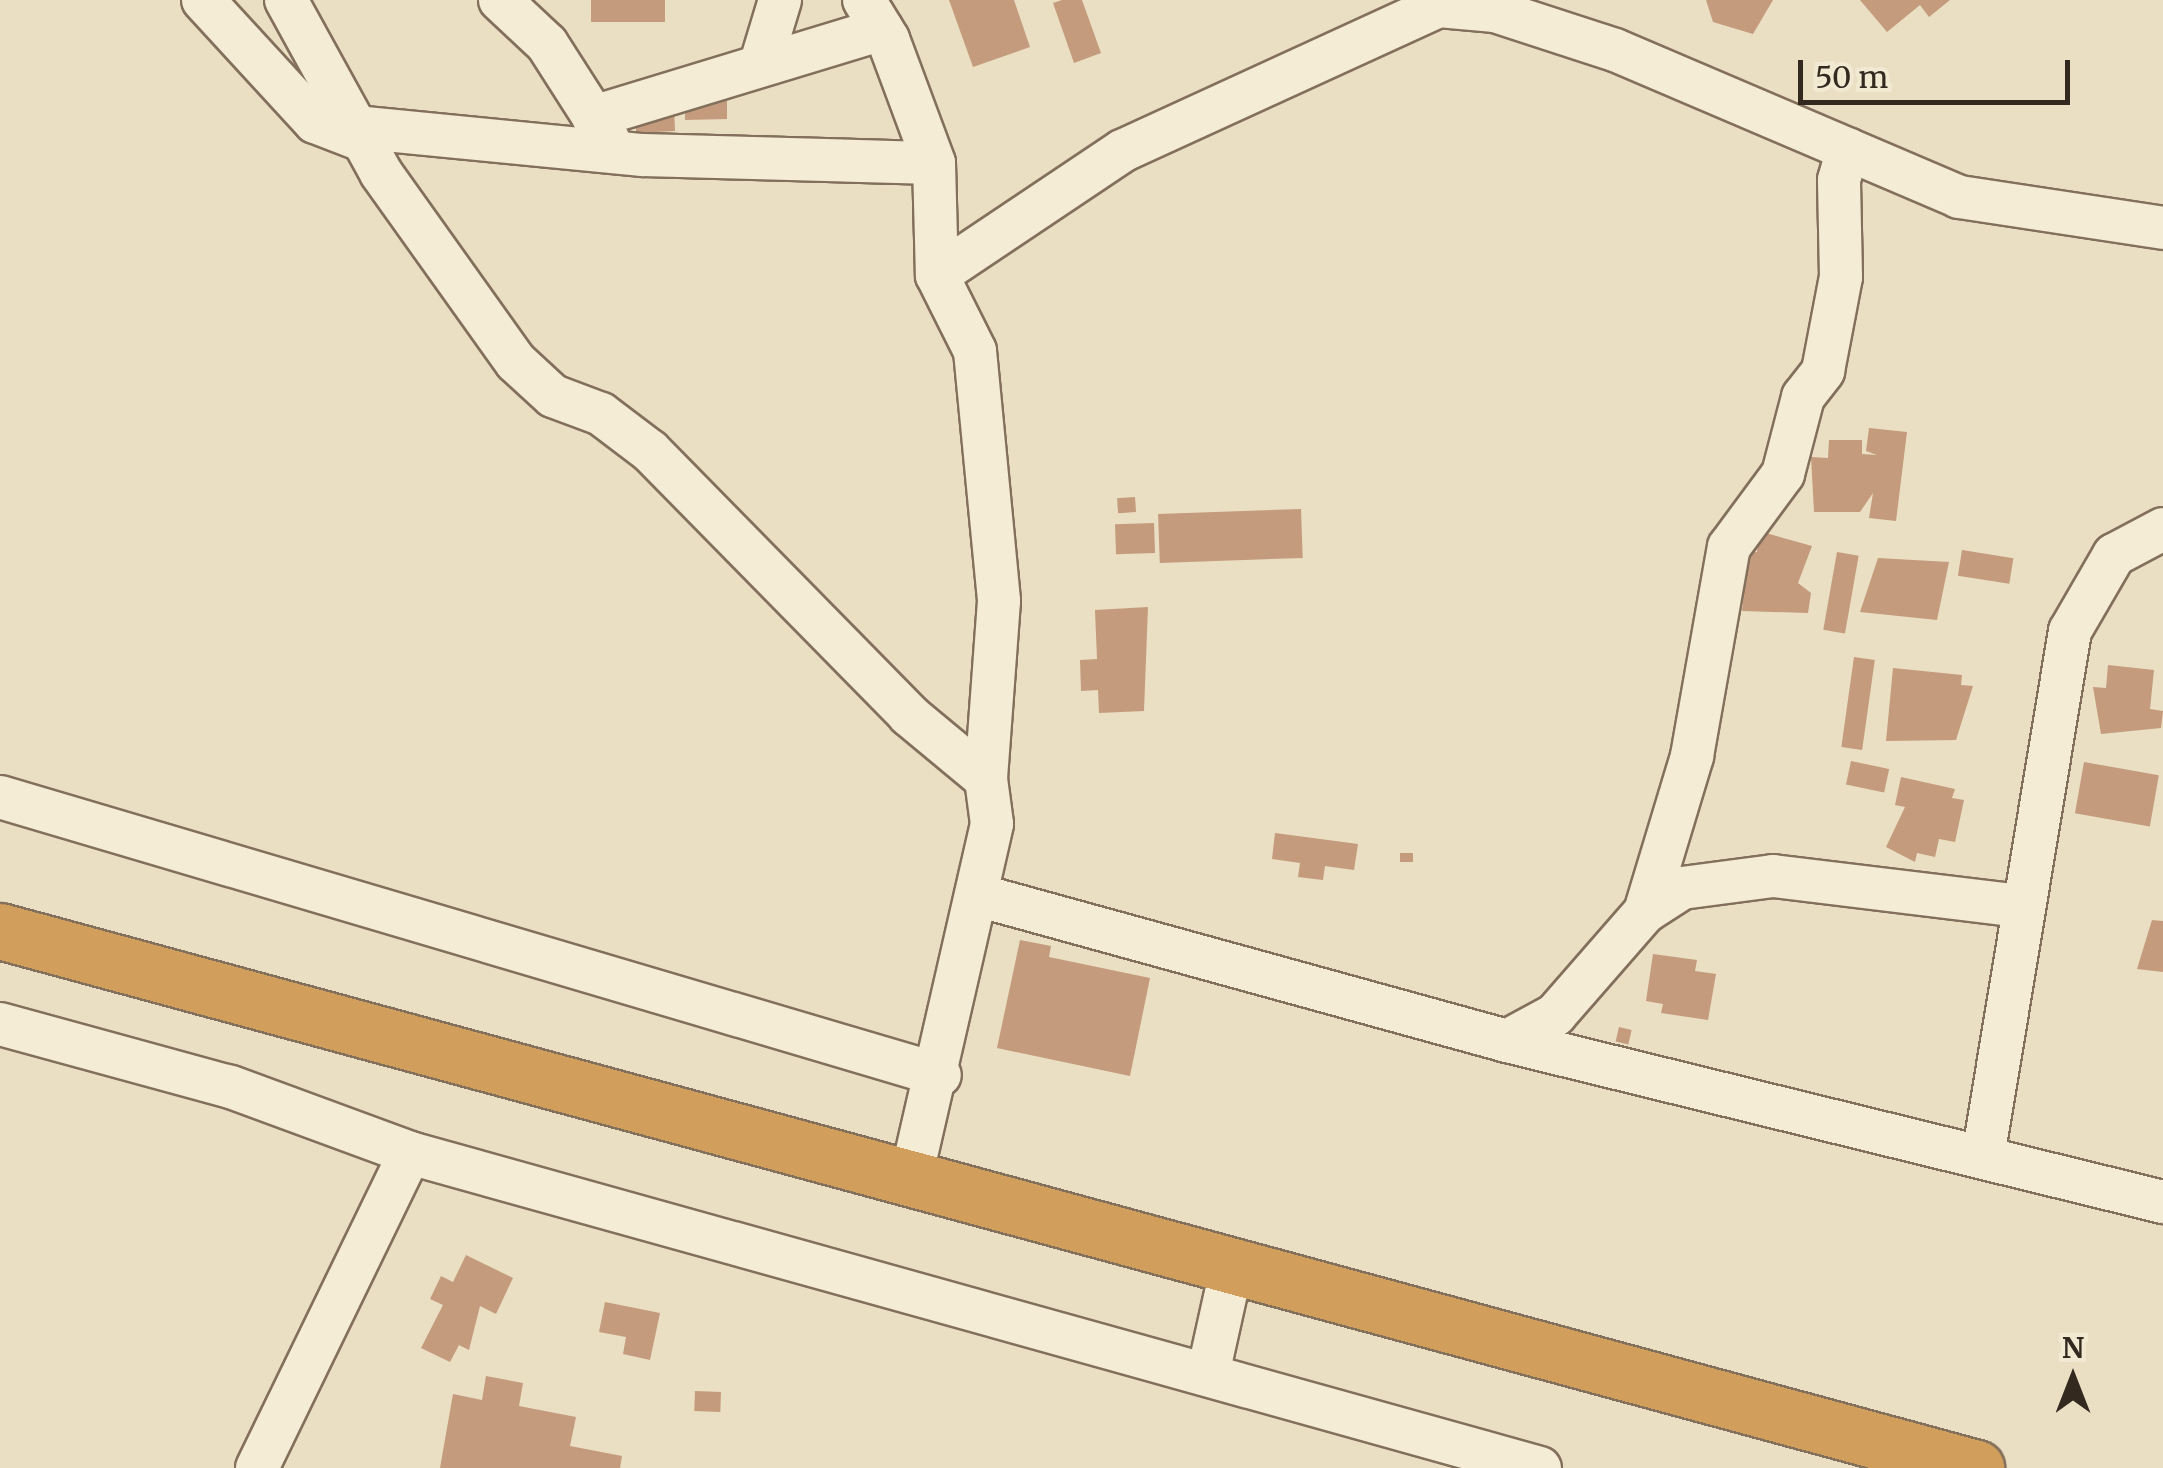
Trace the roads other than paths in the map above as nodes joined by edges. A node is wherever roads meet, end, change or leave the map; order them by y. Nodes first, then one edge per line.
1 (203, 0) edge
2 (500, 0) edge
3 (780, 0) edge
4 (289, 1) edge
5 (1426, 4) edge
6 (873, 14) edge
7 (762, 63) junction
8 (593, 117) junction
9 (358, 133) junction
10 (1848, 149) junction
11 (617, 153) junction
12 (934, 164) junction
13 (2163, 228) edge
14 (937, 275) junction
15 (2163, 530) edge
16 (986, 780) junction
17 (0, 798) edge
18 (980, 896) junction
19 (2021, 906) junction
20 (1645, 912) junction
21 (0, 931) edge
22 (0, 1024) edge
23 (1507, 1041) junction
24 (940, 1075) junction
25 (410, 1153) junction
26 (1984, 1157) junction
27 (911, 1177) junction
28 (2163, 1202) edge
29 (1233, 1261) junction
30 (1208, 1374) junction
31 (257, 1468) edge
32 (1540, 1468) edge
33 (1976, 1468) edge

1 - 9 street
2 - 8 street
3 - 7 street
4 - 9 street
5 - 10 street
5 - 14 street
6 - 7 street
6 - 12 street
7 - 8 street
8 - 11 street
9 - 11 street
9 - 16 street
10 - 13 street
10 - 20 street
11 - 12 street
12 - 14 street
14 - 16 street
15 - 19 street
16 - 18 street
17 - 24 street
18 - 23 street
18 - 24 street
19 - 20 street
19 - 26 street
20 - 23 street
21 - 27 highway
22 - 25 street
23 - 26 street
24 - 27 street
25 - 30 street
25 - 31 street
26 - 28 street
27 - 29 highway
29 - 30 street
29 - 33 highway
30 - 32 street

